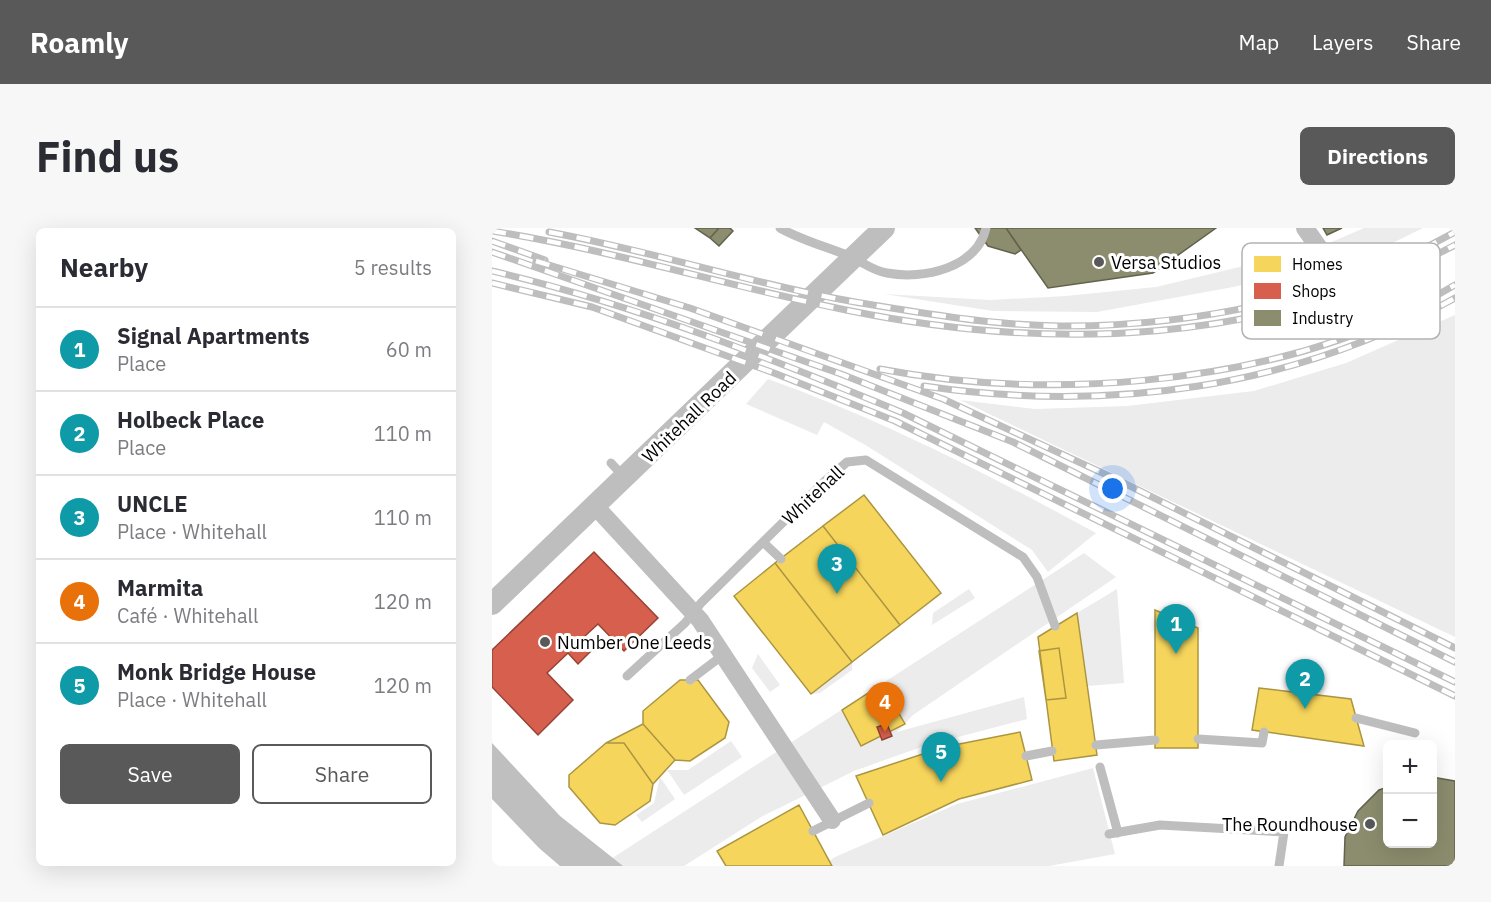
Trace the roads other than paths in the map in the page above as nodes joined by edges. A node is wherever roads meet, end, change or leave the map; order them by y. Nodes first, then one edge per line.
1 (780, 228) edge
2 (884, 228) edge
3 (986, 228) edge
4 (1305, 228) edge
5 (1316, 243) edge
6 (852, 257) junction
7 (596, 507) junction
8 (763, 542) junction
9 (781, 559) dead end
10 (492, 604) edge
11 (693, 613) junction
12 (1055, 626) dead end
13 (723, 655) junction
14 (627, 676) dead end
15 (690, 680) dead end
16 (1356, 718) dead end
17 (1264, 732) dead end
18 (1415, 733) dead end
19 (1198, 739) dead end
20 (1155, 740) dead end
21 (1096, 745) dead end
22 (1052, 751) dead end
23 (1026, 756) dead end
24 (1100, 767) dead end
25 (869, 803) dead end
26 (832, 820) junction
27 (813, 831) dead end
28 (1279, 866) edge

1 - 6 lane
2 - 6 street, Whitehall Road
3 - 6 lane
4 - 5 street
6 - 7 street, Whitehall Road
7 - 10 street, Whitehall Road
7 - 11 street
8 - 9 lane
8 - 11 lane, Whitehall
8 - 12 lane, Whitehall
11 - 13 street
11 - 14 lane, Whitehall
13 - 15 lane
13 - 26 street
16 - 18 lane
17 - 19 lane
20 - 21 lane
22 - 23 lane
24 - 28 lane
25 - 26 lane
26 - 27 lane

